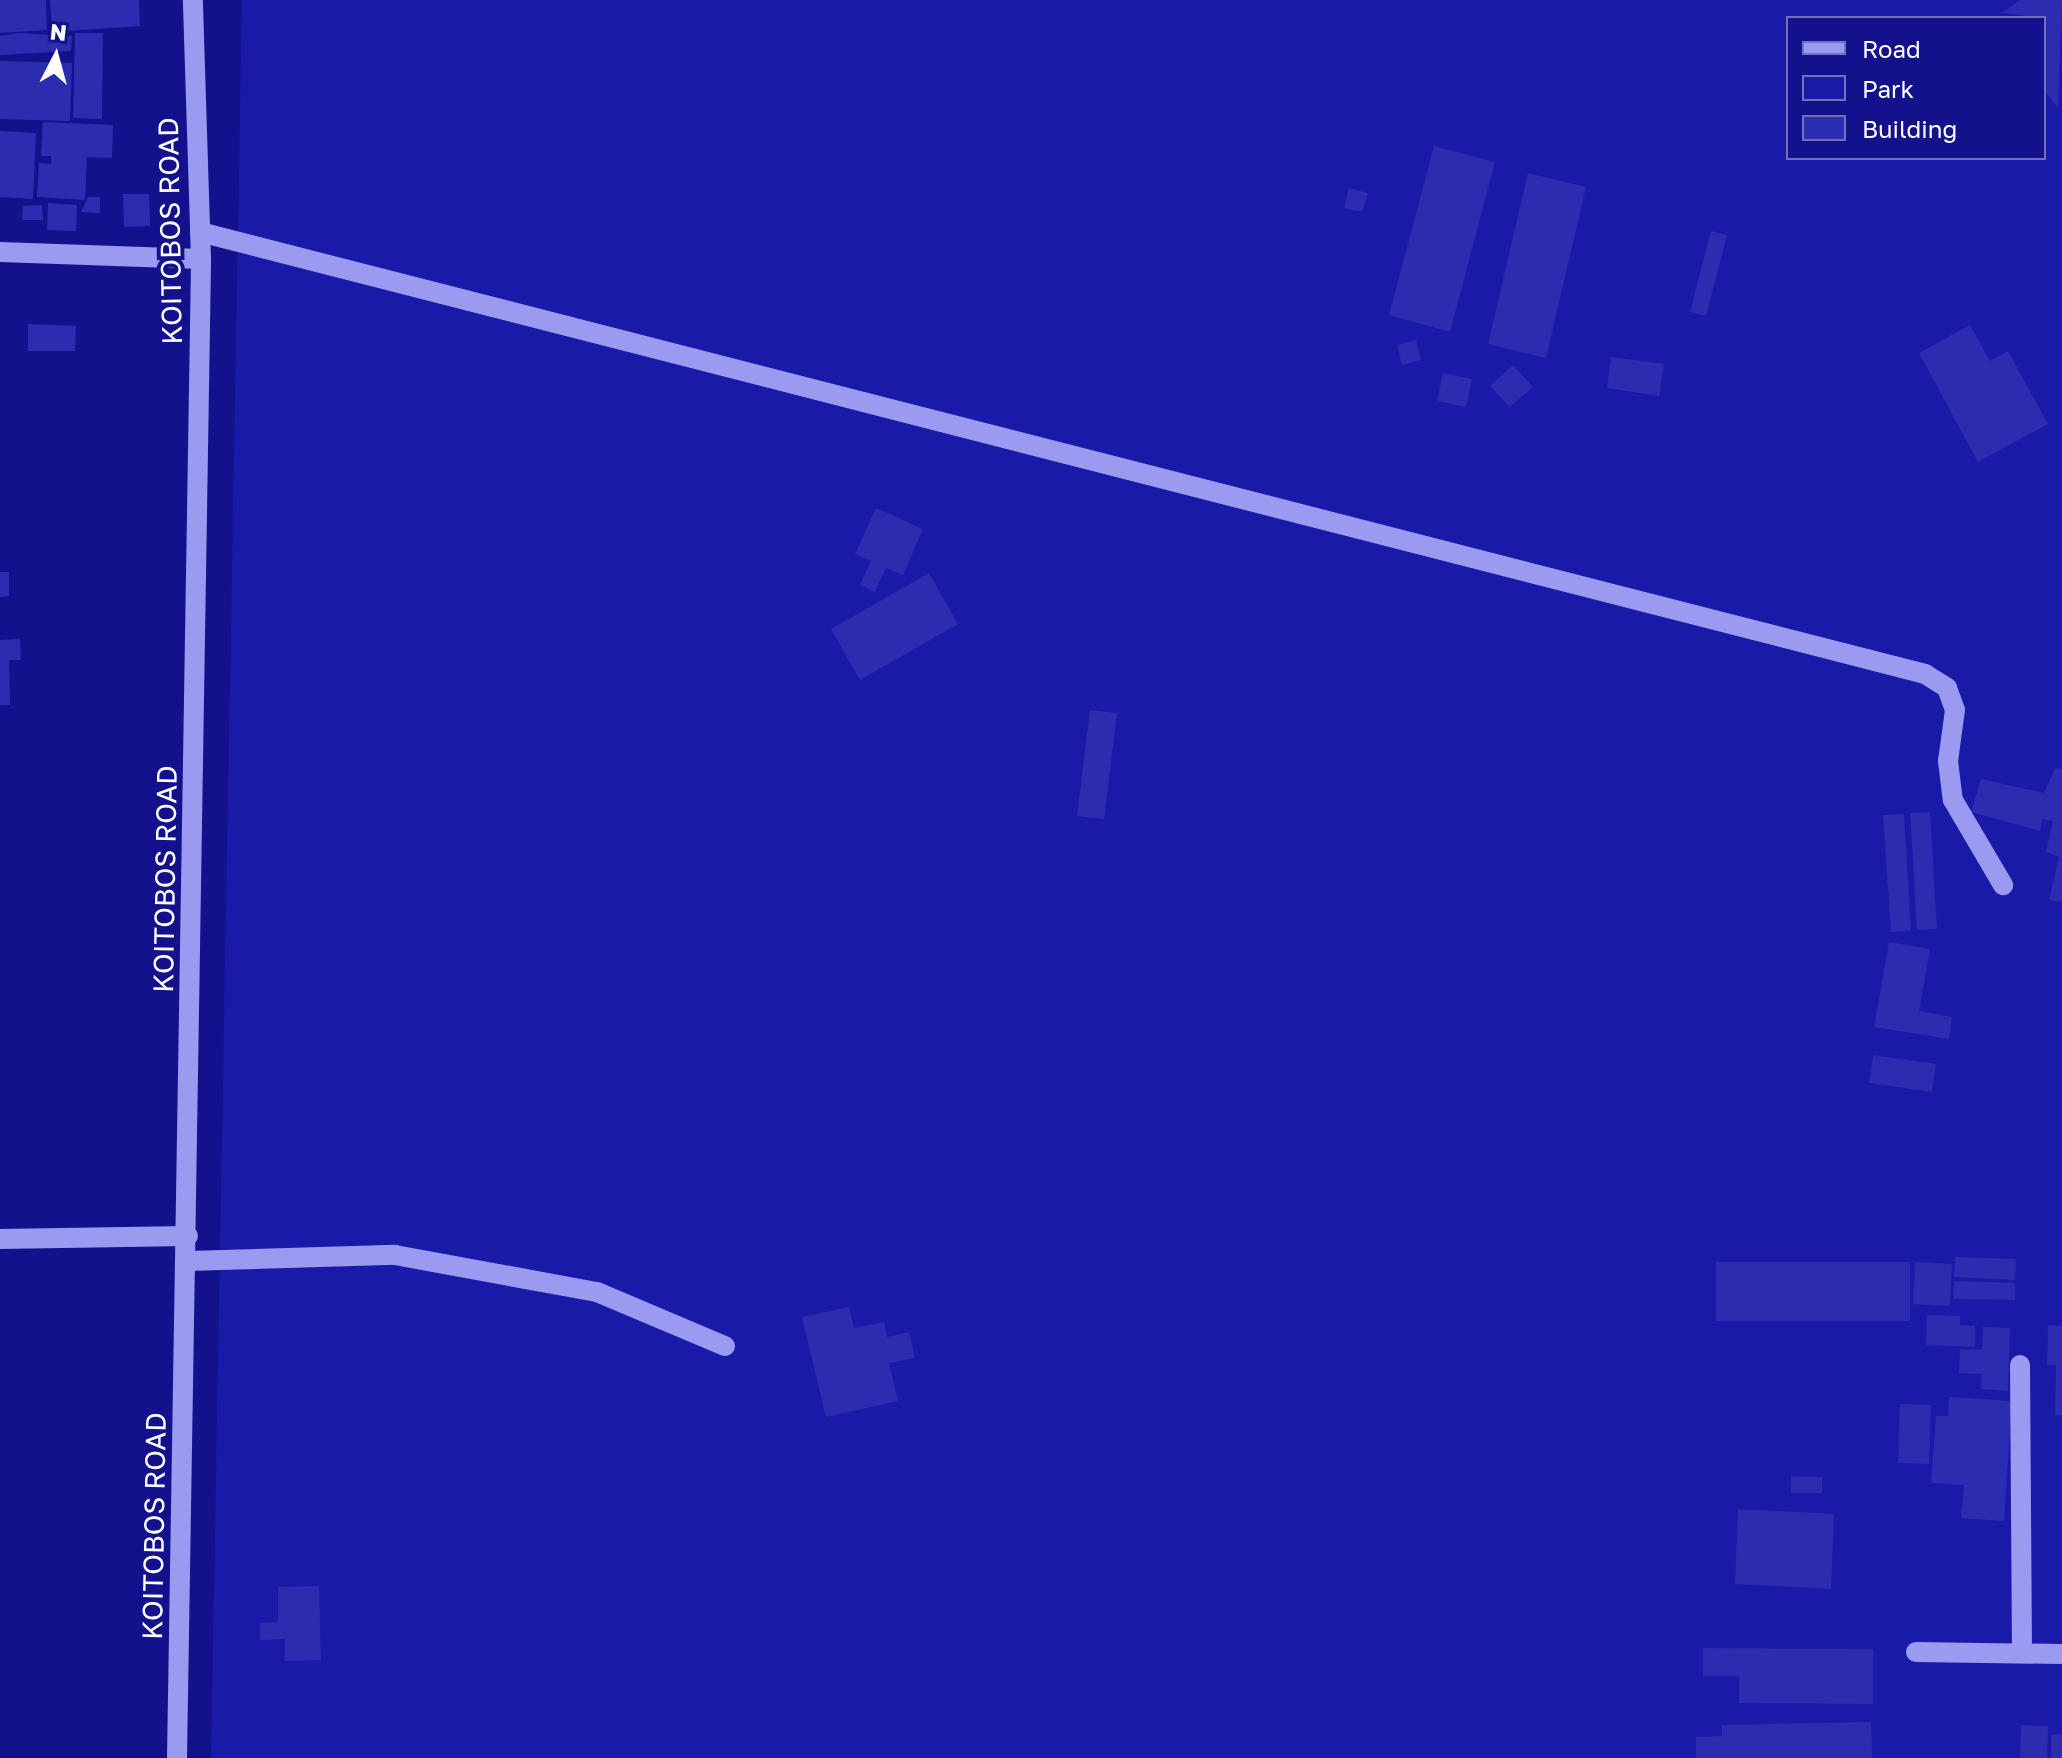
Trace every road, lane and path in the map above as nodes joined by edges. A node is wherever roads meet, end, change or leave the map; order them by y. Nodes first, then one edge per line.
1 (193, 0) edge
2 (200, 232) junction
3 (0, 252) edge
4 (201, 259) junction
5 (2003, 885) dead end
6 (188, 1236) junction
7 (0, 1239) edge
8 (188, 1261) junction
9 (725, 1346) dead end
10 (2020, 1365) dead end
11 (1916, 1652) dead end
12 (2022, 1653) junction
13 (2062, 1654) edge
14 (177, 1758) edge

1 - 2 street, KOITOBOS ROAD
2 - 4 street, KOITOBOS ROAD
2 - 5 street
3 - 4 street
4 - 6 street, KOITOBOS ROAD
6 - 7 street
6 - 8 street, KOITOBOS ROAD
8 - 9 street
8 - 14 street, KOITOBOS ROAD
10 - 12 street
11 - 12 street
12 - 13 street

